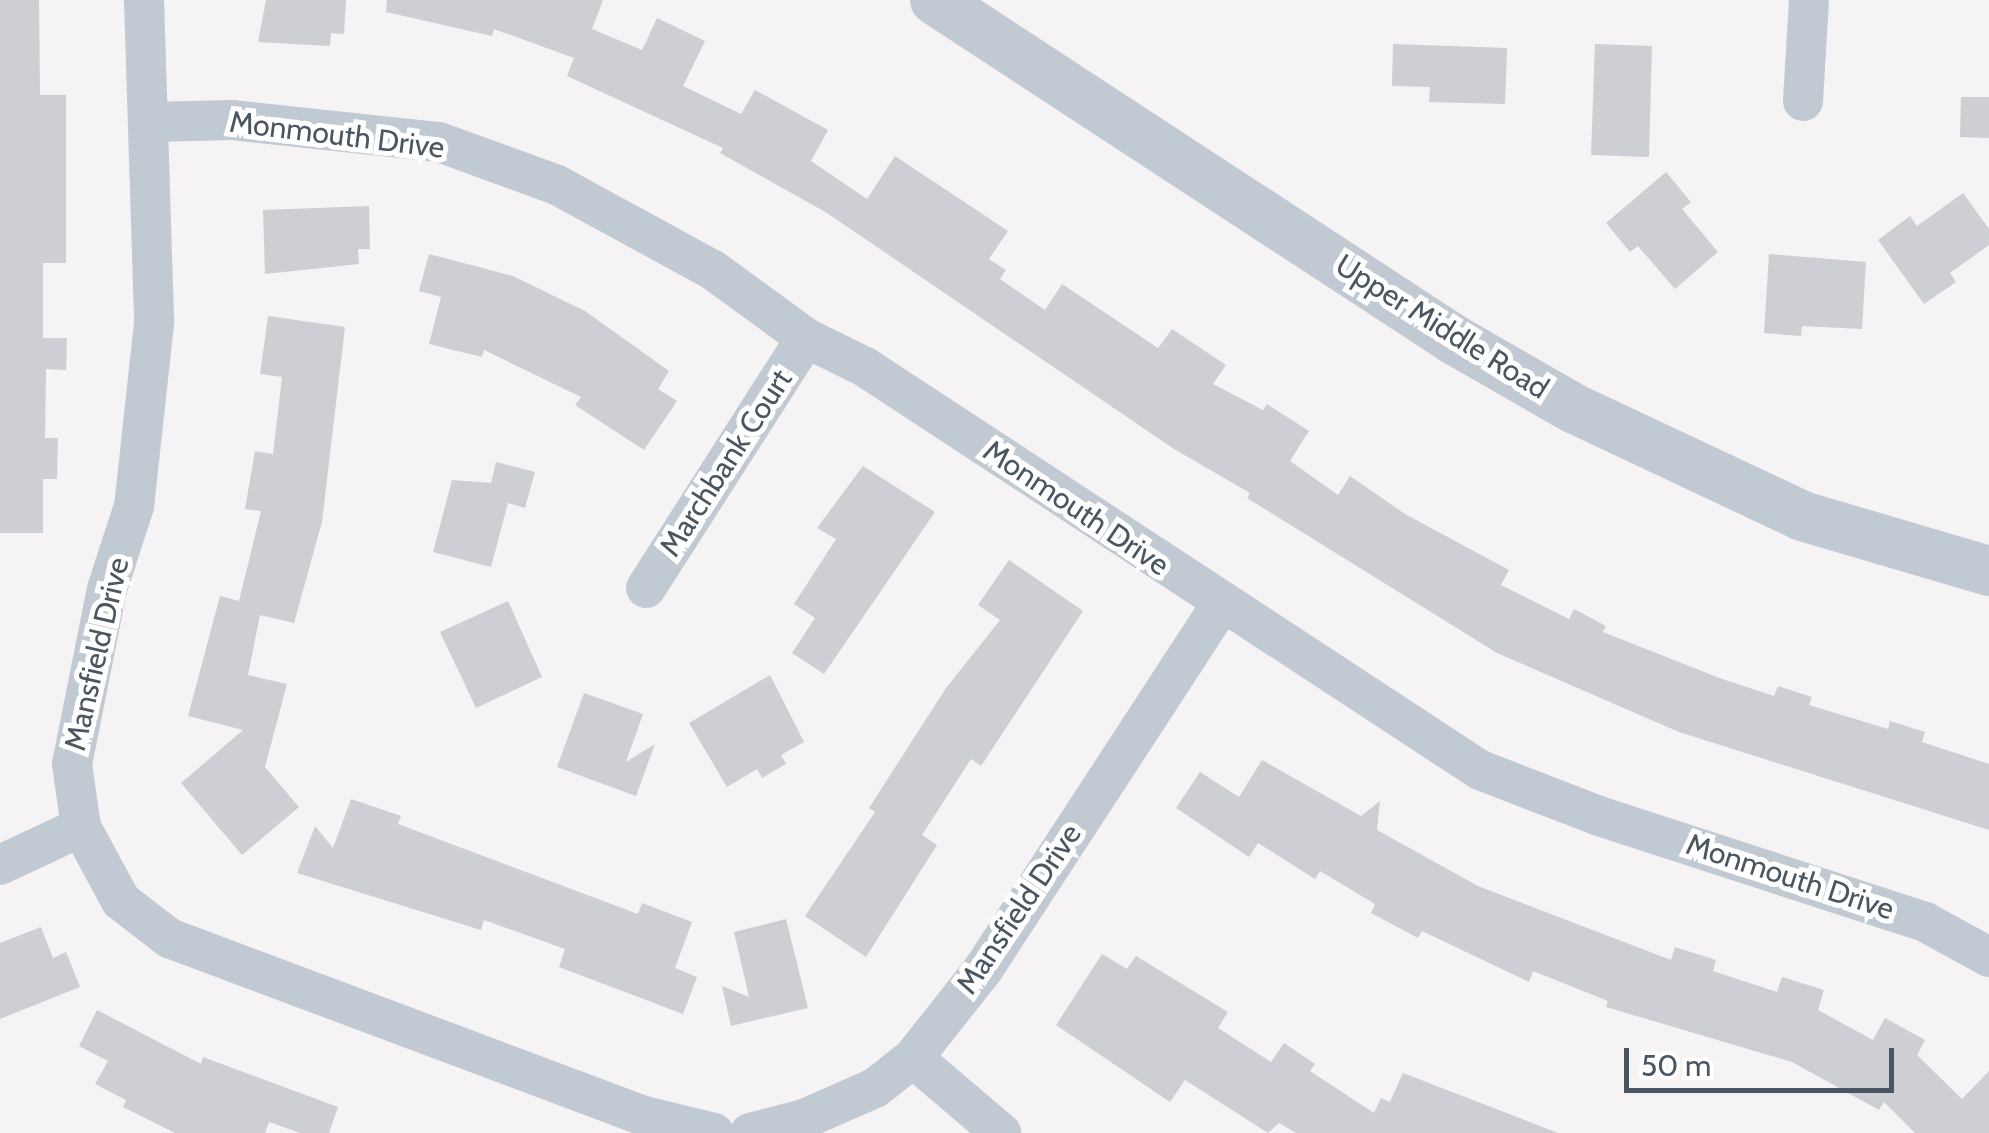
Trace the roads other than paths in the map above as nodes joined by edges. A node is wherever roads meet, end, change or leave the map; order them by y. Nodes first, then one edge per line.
1 (144, 0) edge
2 (935, 0) edge
3 (1808, 0) edge
4 (1803, 100) dead end
5 (152, 122) junction
6 (806, 338) junction
7 (1989, 572) edge
8 (646, 588) dead end
9 (1220, 605) junction
10 (81, 826) junction
11 (0, 865) edge
12 (1989, 957) edge
13 (913, 1058) junction
14 (714, 1133) edge
15 (750, 1133) edge
16 (1001, 1133) edge

1 - 5 street, Mansfield Drive
2 - 7 street, Upper Middle Road
3 - 4 street
5 - 6 street, Monmouth Drive
5 - 10 street, Mansfield Drive
6 - 8 street, Marchbank Court
6 - 9 street, Monmouth Drive
9 - 12 street, Monmouth Drive
9 - 13 street, Mansfield Drive
10 - 11 street
10 - 14 street, Mansfield Drive
13 - 15 street, Mansfield Drive
13 - 16 street

